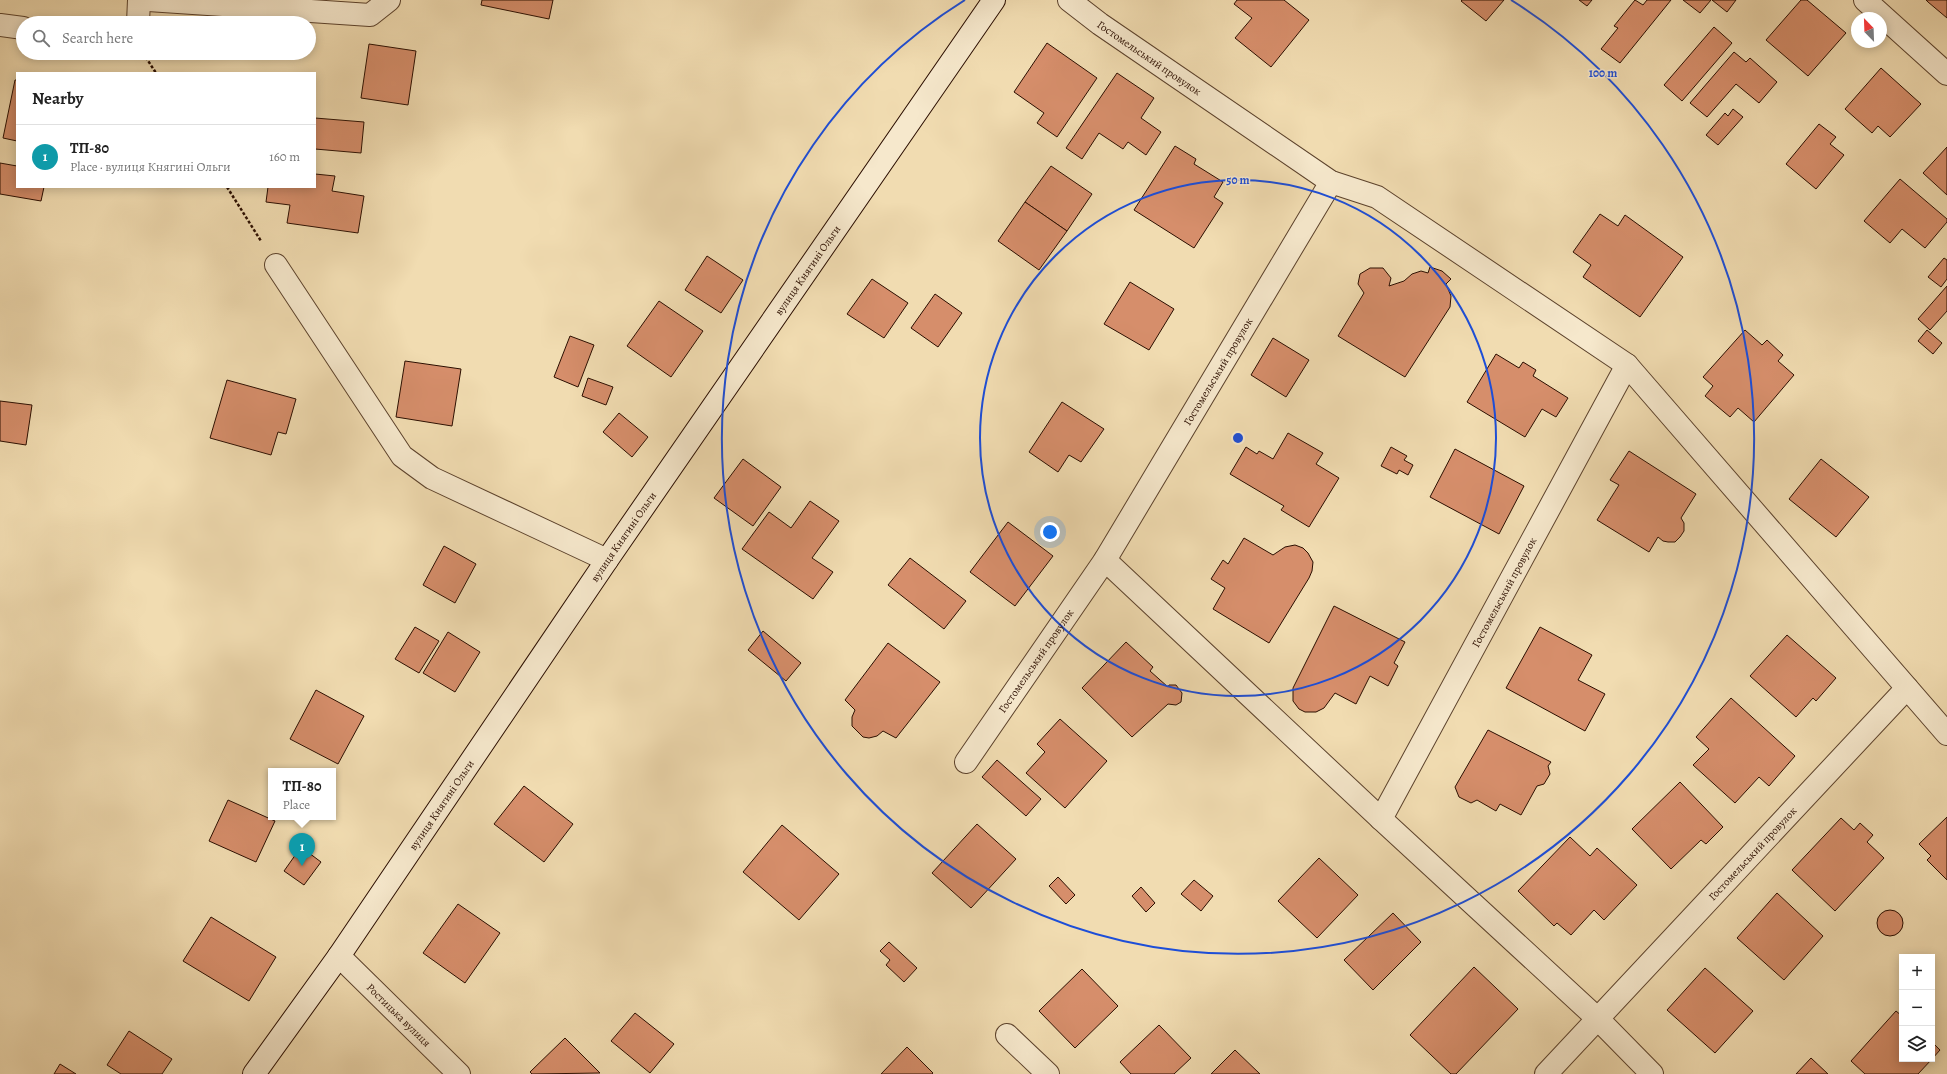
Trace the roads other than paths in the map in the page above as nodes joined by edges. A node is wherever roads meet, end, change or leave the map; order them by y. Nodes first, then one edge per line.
1 (140, 0) edge
2 (148, 0) edge
3 (389, 0) edge
4 (994, 0) edge
5 (1069, 0) edge
6 (1865, 0) edge
7 (139, 16) edge
8 (0, 25) edge
9 (16, 27) edge
10 (1947, 74) edge
11 (1331, 182) junction
12 (276, 265) road end
13 (1627, 365) junction
14 (606, 560) junction
15 (1105, 560) junction
16 (1907, 688) junction
17 (1947, 734) edge
18 (966, 762) dead end
19 (1381, 819) junction
20 (339, 956) junction
21 (1598, 1019) junction
22 (1007, 1035) dead end
23 (254, 1074) edge
24 (459, 1074) edge
25 (1048, 1074) edge
26 (1546, 1074) edge
27 (1652, 1074) edge

1 - 7 street
2 - 3 street
4 - 14 street, вулиця Княгині Ольги
5 - 11 street, Гостомельський провулок
6 - 10 street
8 - 9 street
11 - 13 street, Гостомельський провулок
11 - 15 street, Гостомельський провулок
12 - 14 street
13 - 16 street, Гостомельський провулок
13 - 19 street, Гостомельський провулок
14 - 20 street, вулиця Княгині Ольги
15 - 18 street, Гостомельський провулок
15 - 19 street
16 - 17 street, Гостомельський провулок
16 - 21 street, Гостомельський провулок
19 - 21 street
20 - 23 street, вулиця Княгині Ольги
20 - 24 street, Ростицька вулиця
21 - 26 street, Гостомельський провулок
21 - 27 street
22 - 25 street

